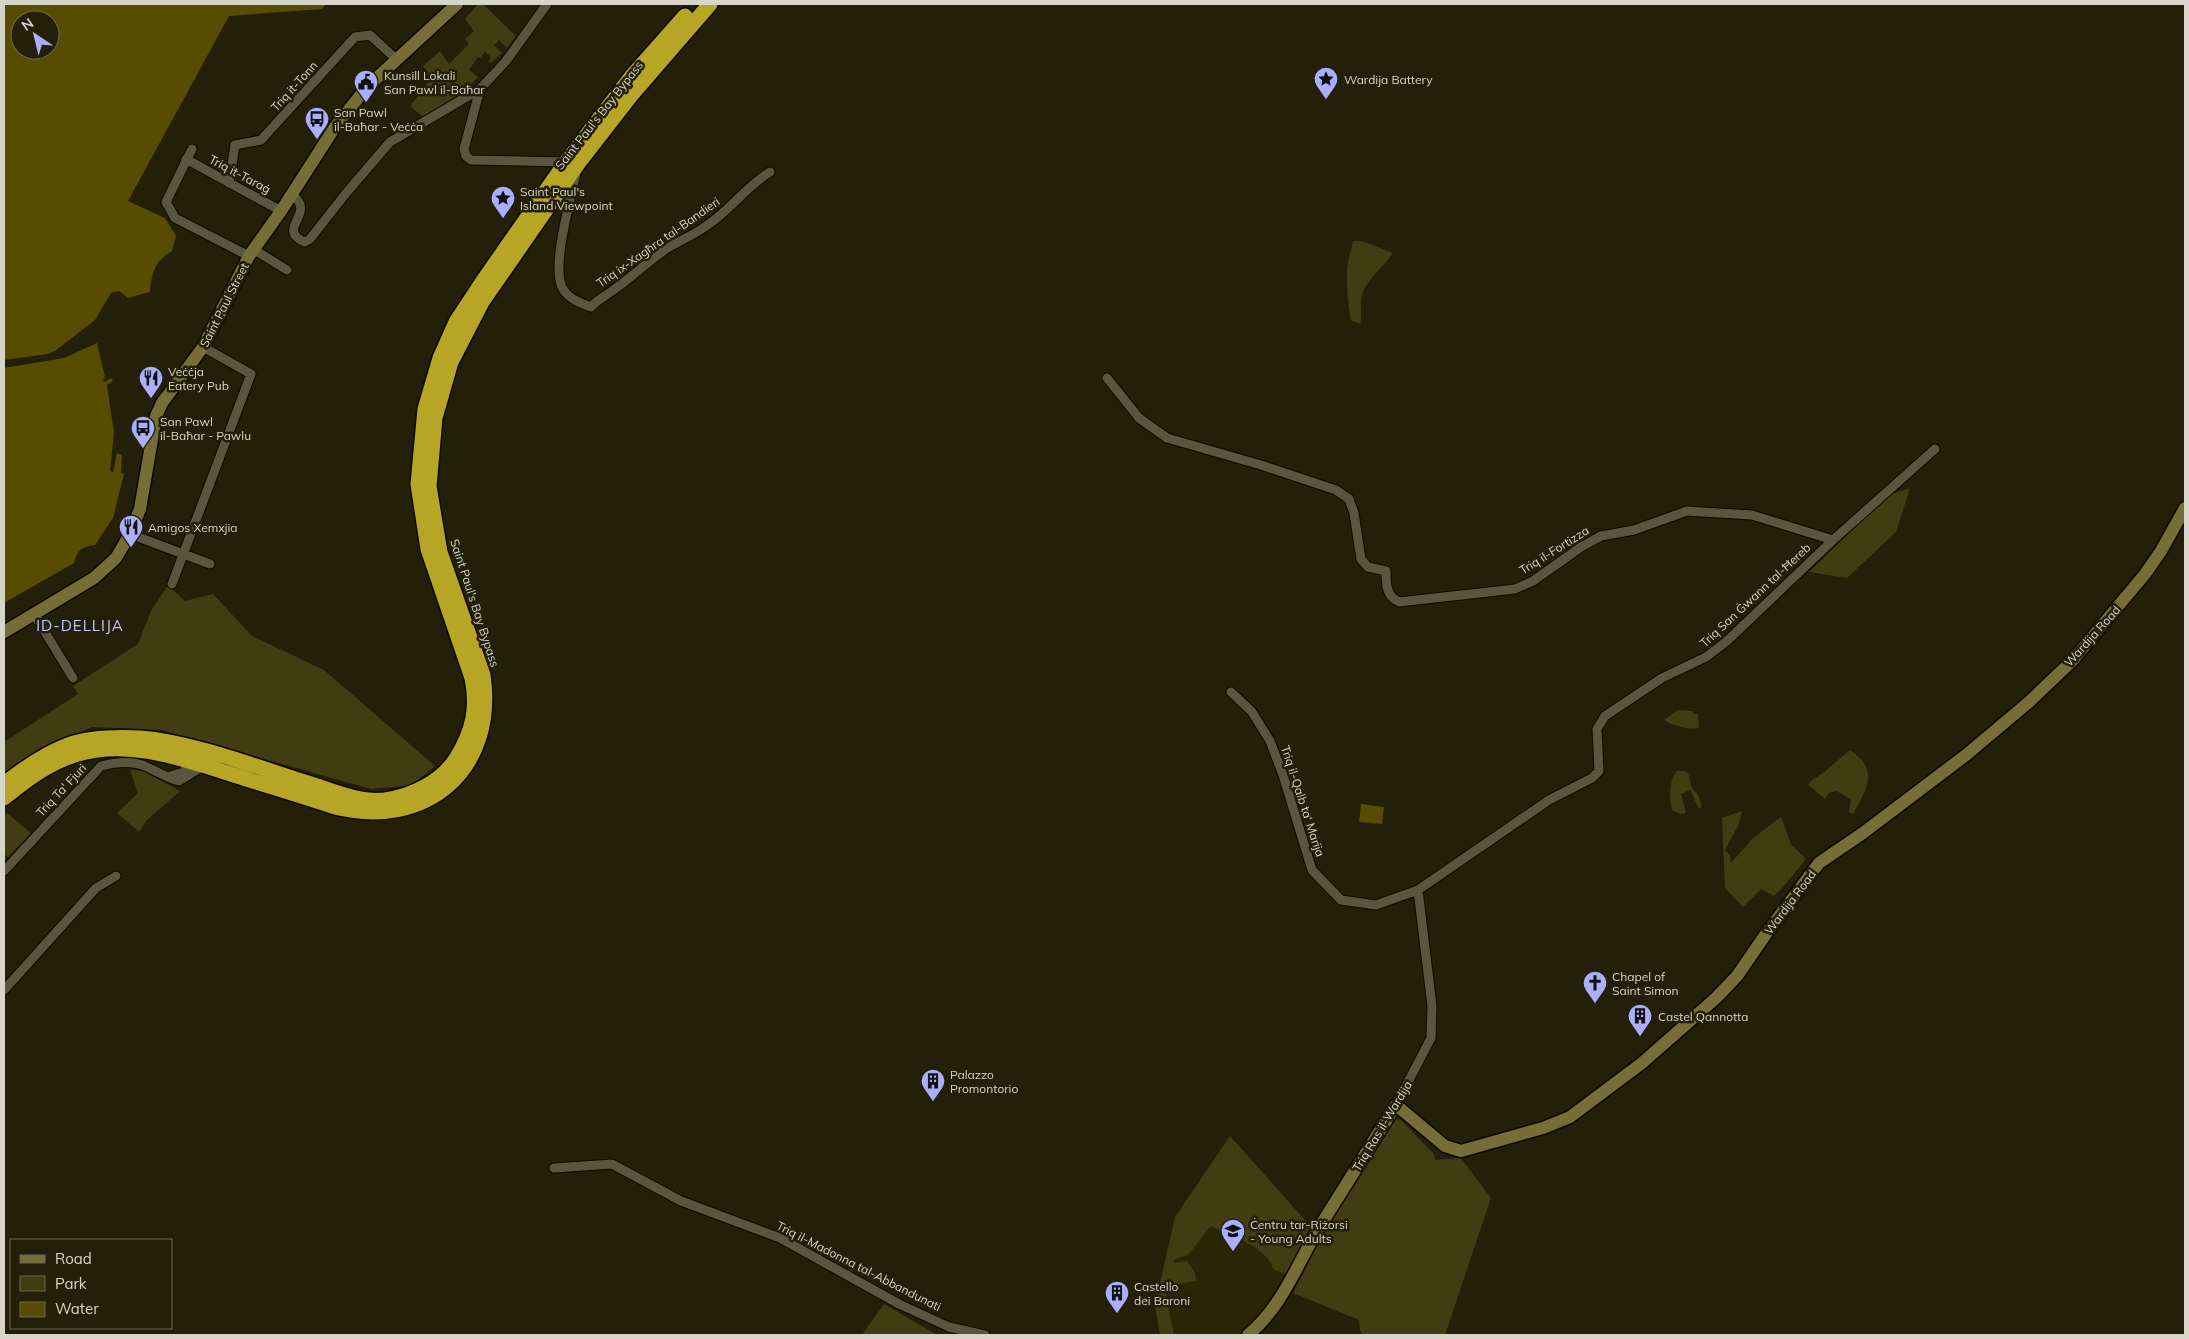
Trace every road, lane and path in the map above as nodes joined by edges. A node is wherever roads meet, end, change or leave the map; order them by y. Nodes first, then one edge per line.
1 (457, 4) edge
2 (547, 4) edge
3 (695, 4) edge
4 (710, 4) edge
5 (396, 59) junction
6 (480, 89) junction
7 (192, 149) dead end
8 (186, 159) junction
9 (572, 164) junction
10 (770, 172) dead end
11 (229, 183) junction
12 (292, 194) junction
13 (282, 211) junction
14 (251, 252) junction
15 (287, 270) dead end
16 (203, 347) junction
17 (1107, 378) dead end
18 (1935, 449) dead end
19 (2185, 508) edge
20 (130, 534) junction
21 (1833, 540) junction
22 (184, 555) junction
23 (210, 564) dead end
24 (172, 584) dead end
25 (34, 614) junction
26 (4, 632) edge
27 (73, 678) dead end
28 (1231, 692) dead end
29 (172, 744) junction
30 (182, 759) junction
31 (206, 765) junction
32 (166, 777) junction
33 (4, 784) edge
34 (4, 798) edge
35 (4, 871) edge
36 (116, 876) dead end
37 (1418, 890) junction
38 (4, 990) edge
39 (1396, 1105) junction
40 (554, 1168) dead end
41 (985, 1335) edge
42 (1248, 1335) edge

1 - 5 street, Saint Paul Street
2 - 6 street
3 - 9 highway, Saint Paul's Bay Bypass
4 - 9 highway, Saint Paul's Bay Bypass
5 - 11 street, Triq it-Tonn
5 - 12 street, Saint Paul Street
6 - 9 street
6 - 12 street
7 - 8 street
8 - 11 street, Triq it-Taraġ
8 - 14 street
9 - 10 street, Triq ix-Xagħra tal-Bandieri
9 - 29 highway, Saint Paul's Bay Bypass
9 - 31 highway, Saint Paul's Bay Bypass
11 - 13 street, Triq it-Taraġ
12 - 13 street, Saint Paul Street
13 - 14 street, Saint Paul Street
14 - 15 street
14 - 16 street, Saint Paul Street
16 - 20 street, Saint Paul Street
16 - 22 street
17 - 21 street, Triq il-Fortizza
18 - 21 street, Triq San Ġwann tal-Ħereb
19 - 39 street, Wardija Road
20 - 22 street
20 - 25 street, Saint Paul Street
21 - 37 street, Triq San Ġwann tal-Ħereb
22 - 23 street
22 - 24 street
25 - 26 street, Saint Paul Street
25 - 27 street
28 - 37 street, Triq il-Qalb ta‘ Marija
29 - 31 street
29 - 33 highway, Saint Paul's Bay Bypass
30 - 31 highway, Saint Paul's Bay Bypass
30 - 32 street
30 - 34 highway, Saint Paul's Bay Bypass
31 - 32 street
32 - 35 street, Triq Ta' Fjuri
36 - 38 street
37 - 39 street, Triq Ras il-Wardija
39 - 42 street, Triq Ras il-Wardija
40 - 41 street, Triq il-Madonna tal-Abbandunati

